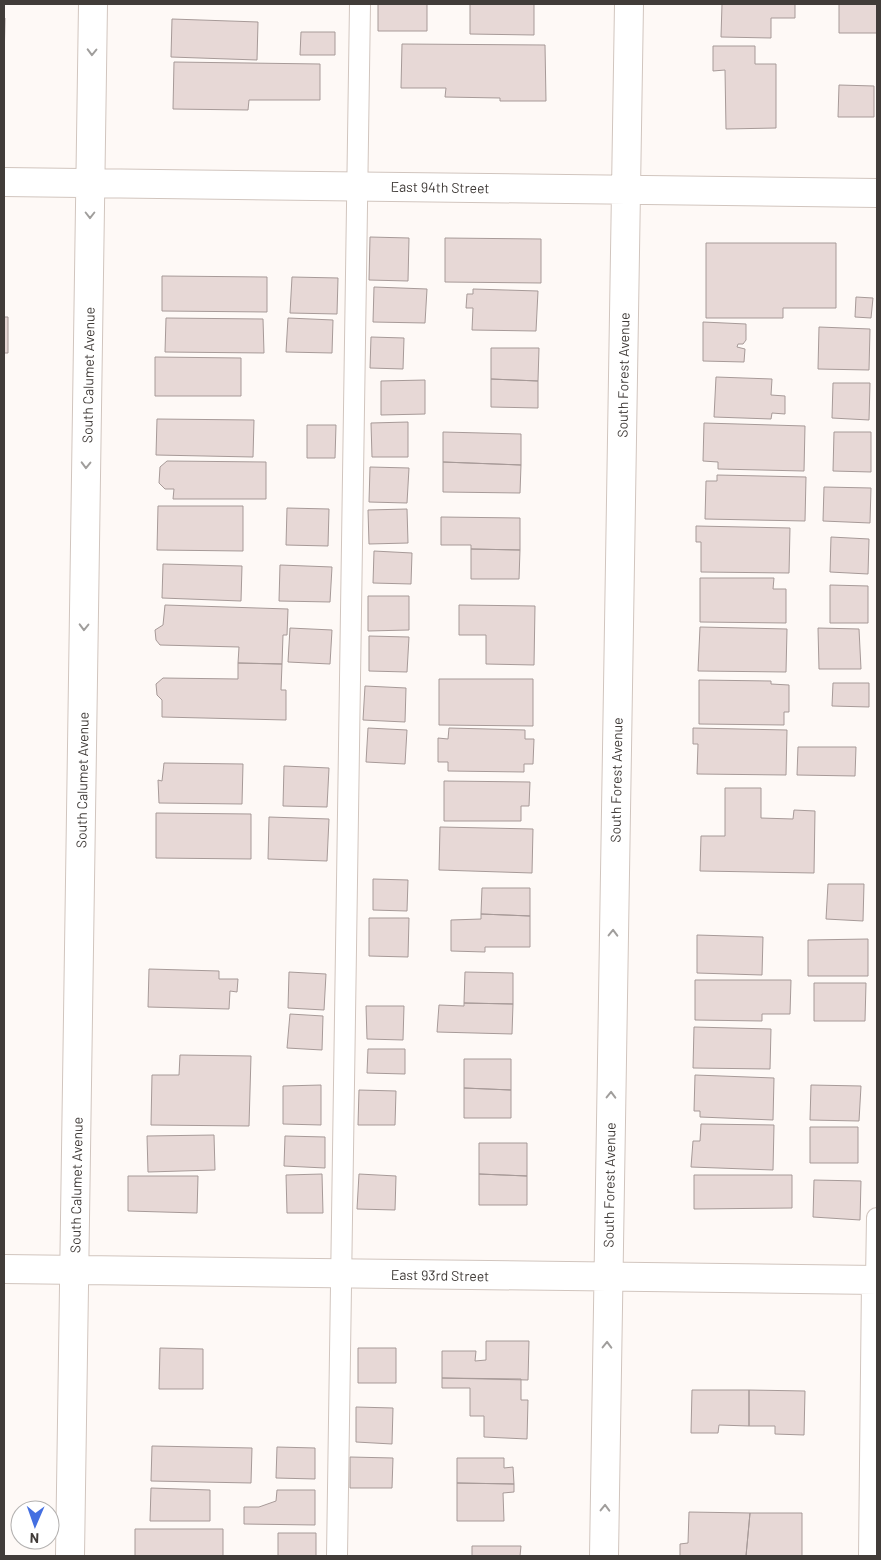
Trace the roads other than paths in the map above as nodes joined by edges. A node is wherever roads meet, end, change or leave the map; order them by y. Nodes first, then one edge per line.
1 (93, 4) edge
2 (360, 4) edge
3 (629, 4) edge
4 (4, 182) edge
5 (90, 183) junction
6 (358, 186) junction
7 (626, 190) junction
8 (877, 193) edge
9 (877, 1218) edge
10 (4, 1269) edge
11 (74, 1270) junction
12 (340, 1274) junction
13 (608, 1277) junction
14 (877, 1280) edge
15 (70, 1556) edge
16 (337, 1556) edge
17 (604, 1556) edge
18 (873, 1556) edge

1 -> 5 street, South Calumet Avenue
2 - 6 lane
3 - 7 street, South Forest Avenue
4 - 5 street, East 94th Street
5 - 6 street, East 94th Street
5 -> 11 street, South Calumet Avenue
6 - 7 street, East 94th Street
6 - 12 lane
7 - 8 street, East 94th Street
13 -> 7 street, South Forest Avenue
9 - 14 lane
10 - 11 street, East 93rd Street
11 - 12 street, East 93rd Street
11 - 15 street, South Calumet Avenue
12 - 13 street, East 93rd Street
12 - 16 lane
13 - 14 street, East 93rd Street
17 -> 13 street, South Forest Avenue
14 - 18 street

